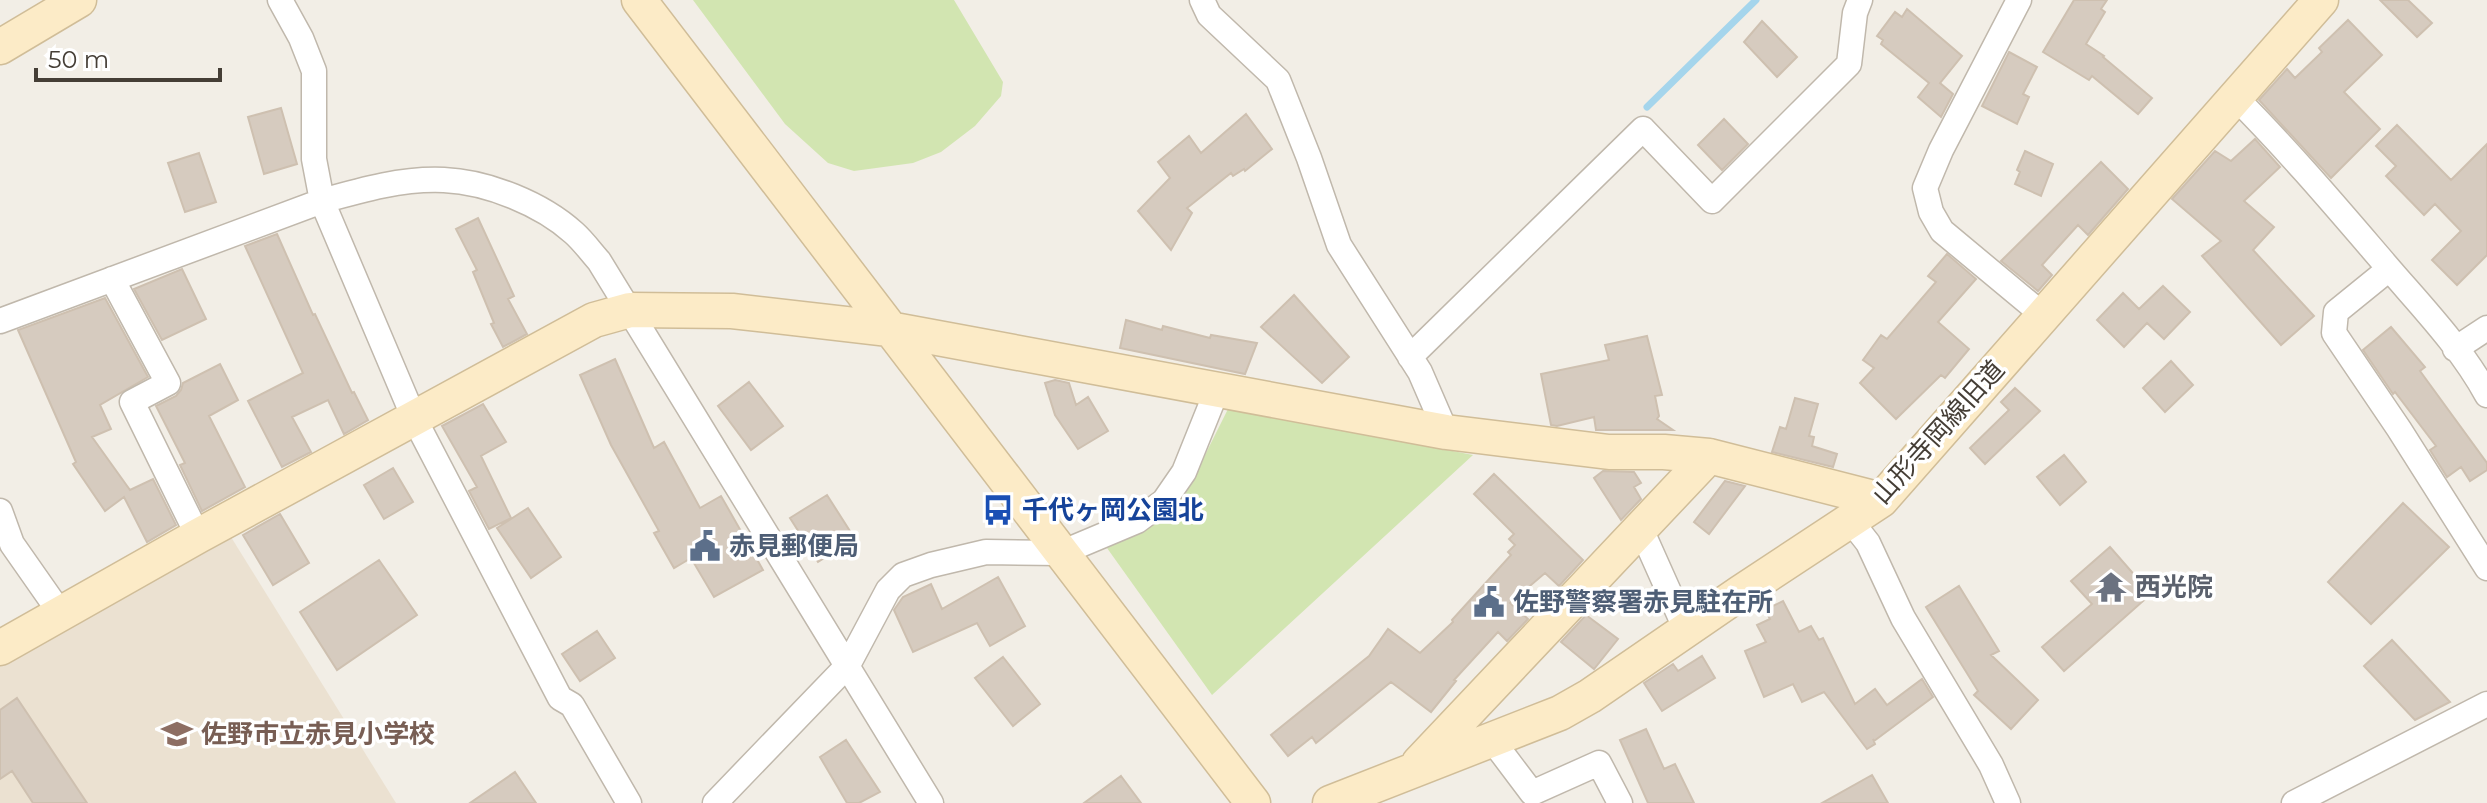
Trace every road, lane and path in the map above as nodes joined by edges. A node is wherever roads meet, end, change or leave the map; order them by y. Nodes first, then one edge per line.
1 (79, 0) edge
2 (280, 0) edge
3 (639, 0) edge
4 (1202, 0) edge
5 (1860, 0) edge
6 (2019, 0) edge
7 (2321, 0) edge
8 (0, 47) edge
9 (2235, 97) junction
10 (322, 201) junction
11 (2389, 269) junction
12 (112, 279) junction
13 (630, 310) junction
14 (2043, 315) junction
15 (0, 321) edge
16 (2487, 328) edge
17 (889, 329) junction
18 (2455, 349) junction
19 (1410, 357) junction
20 (1217, 390) junction
21 (2487, 395) edge
22 (414, 418) junction
23 (1446, 432) junction
24 (1709, 456) junction
25 (1881, 500) junction
26 (0, 511) edge
27 (1850, 520) junction
28 (1640, 527) junction
29 (198, 536) junction
30 (6, 545) edge
31 (1061, 553) junction
32 (2487, 568) edge
33 (61, 614) junction
34 (1686, 630) junction
35 (0, 648) edge
36 (848, 665) junction
37 (2487, 704) edge
38 (1492, 740) junction
39 (1415, 768) junction
40 (629, 803) edge
41 (715, 803) edge
42 (931, 803) edge
43 (1253, 803) edge
44 (1330, 803) edge
45 (1620, 803) edge
46 (2008, 803) edge
47 (2294, 803) edge

1 - 8 street
2 - 10 street
3 - 17 street
4 - 19 street
5 - 19 street
6 - 14 street
7 - 9 street, 山形寺岡線旧道
9 - 11 street
9 - 14 street, 山形寺岡線旧道
10 - 12 street
10 - 13 street
10 - 22 street
11 - 18 street
11 - 32 street
12 - 15 street
12 - 29 street
13 - 17 street
13 - 22 street
13 - 36 street
14 - 25 street, 山形寺岡線旧道
16 - 18 street
17 - 20 street
17 - 31 street
18 - 21 street
19 - 23 street
20 - 23 street
20 - 31 street
22 - 29 street
22 - 40 street
23 - 24 street
24 - 25 street
24 - 28 street
25 - 27 street, 山形寺岡線旧道
26 - 30 street
27 - 34 street, 山形寺岡線旧道
27 - 46 street
28 - 34 street
28 - 39 street
29 - 33 street
30 - 33 street
31 - 36 street
31 - 43 street
33 - 35 street
34 - 38 street, 山形寺岡線旧道
36 - 41 street
36 - 42 street
37 - 47 street
38 - 39 street, 山形寺岡線旧道
38 - 45 street
39 - 44 street, 山形寺岡線旧道

